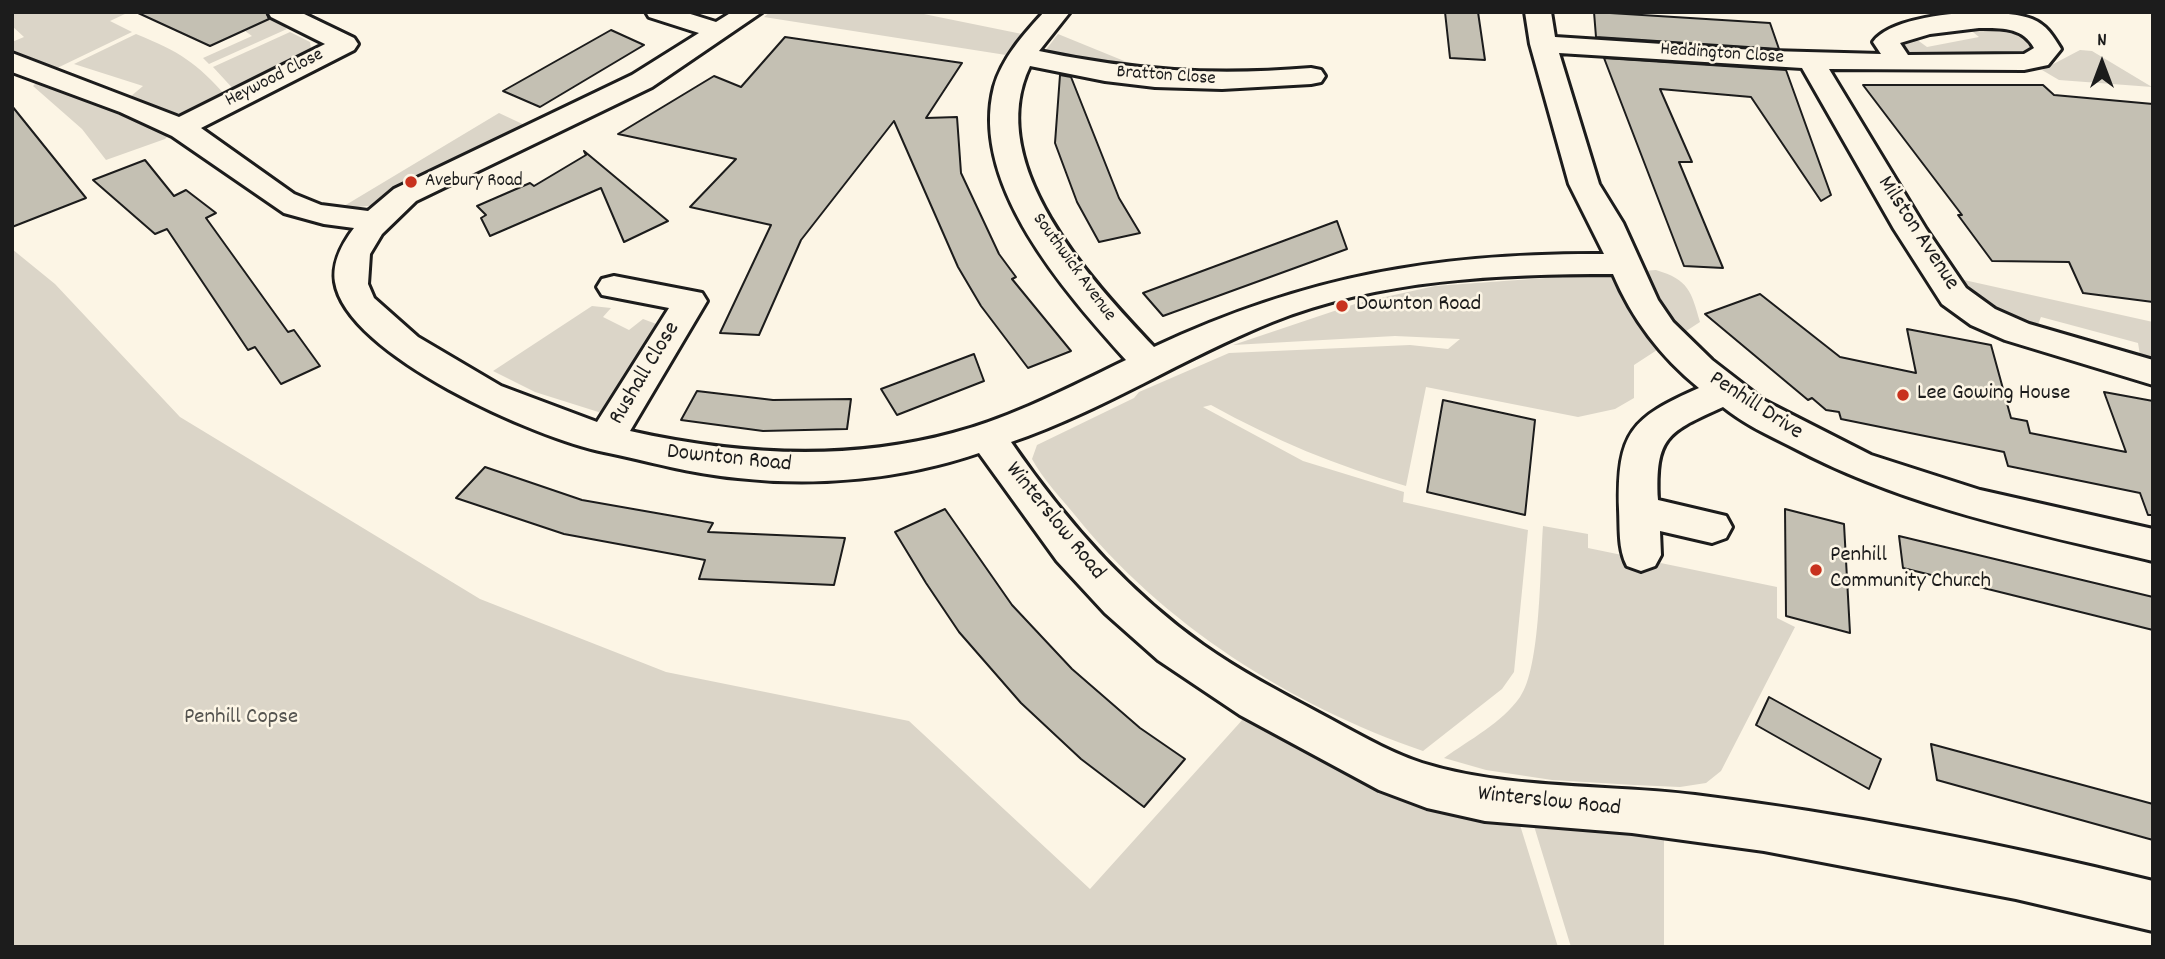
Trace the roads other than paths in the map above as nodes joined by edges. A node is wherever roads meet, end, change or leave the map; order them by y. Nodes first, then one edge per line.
1 (280, 12) edge
2 (658, 12) edge
3 (750, 12) edge
4 (1058, 12) edge
5 (1538, 12) edge
6 (720, 32) junction
7 (1543, 44) junction
8 (1022, 56) junction
9 (12, 61) edge
10 (1811, 61) junction
11 (1900, 63) junction
12 (1311, 76) dead end
13 (178, 129) junction
14 (374, 221) junction
15 (1623, 264) junction
16 (614, 287) dead end
17 (1149, 364) junction
18 (2153, 373) edge
19 (1725, 391) junction
20 (987, 436) junction
21 (606, 439) junction
22 (1640, 512) junction
23 (1712, 527) dead end
24 (2153, 545) edge
25 (1641, 555) dead end
26 (2153, 906) edge

1 - 13 street, Heywood Close
2 - 6 street
3 - 6 street, Downton Road
4 - 8 street, Southwick Avenue
5 - 7 street, Penhill Drive
6 - 14 street, Downton Road
7 - 10 street, Heddington Close
7 - 15 street, Penhill Drive
8 - 12 street, Bratton Close
8 - 17 street, Southwick Avenue
9 - 13 street
10 - 11 street, Heddington Close
10 - 18 street, Milston Avenue
11 - 11 street, Heddington Close
13 - 14 street
14 - 21 street, Downton Road
15 - 17 street, Downton Road
15 - 19 street, Penhill Drive
16 - 21 street, Rushall Close
17 - 20 street, Downton Road
19 - 22 street
19 - 24 street, Penhill Drive
20 - 21 street, Downton Road
20 - 26 street, Winterslow Road
22 - 23 street
22 - 25 street

